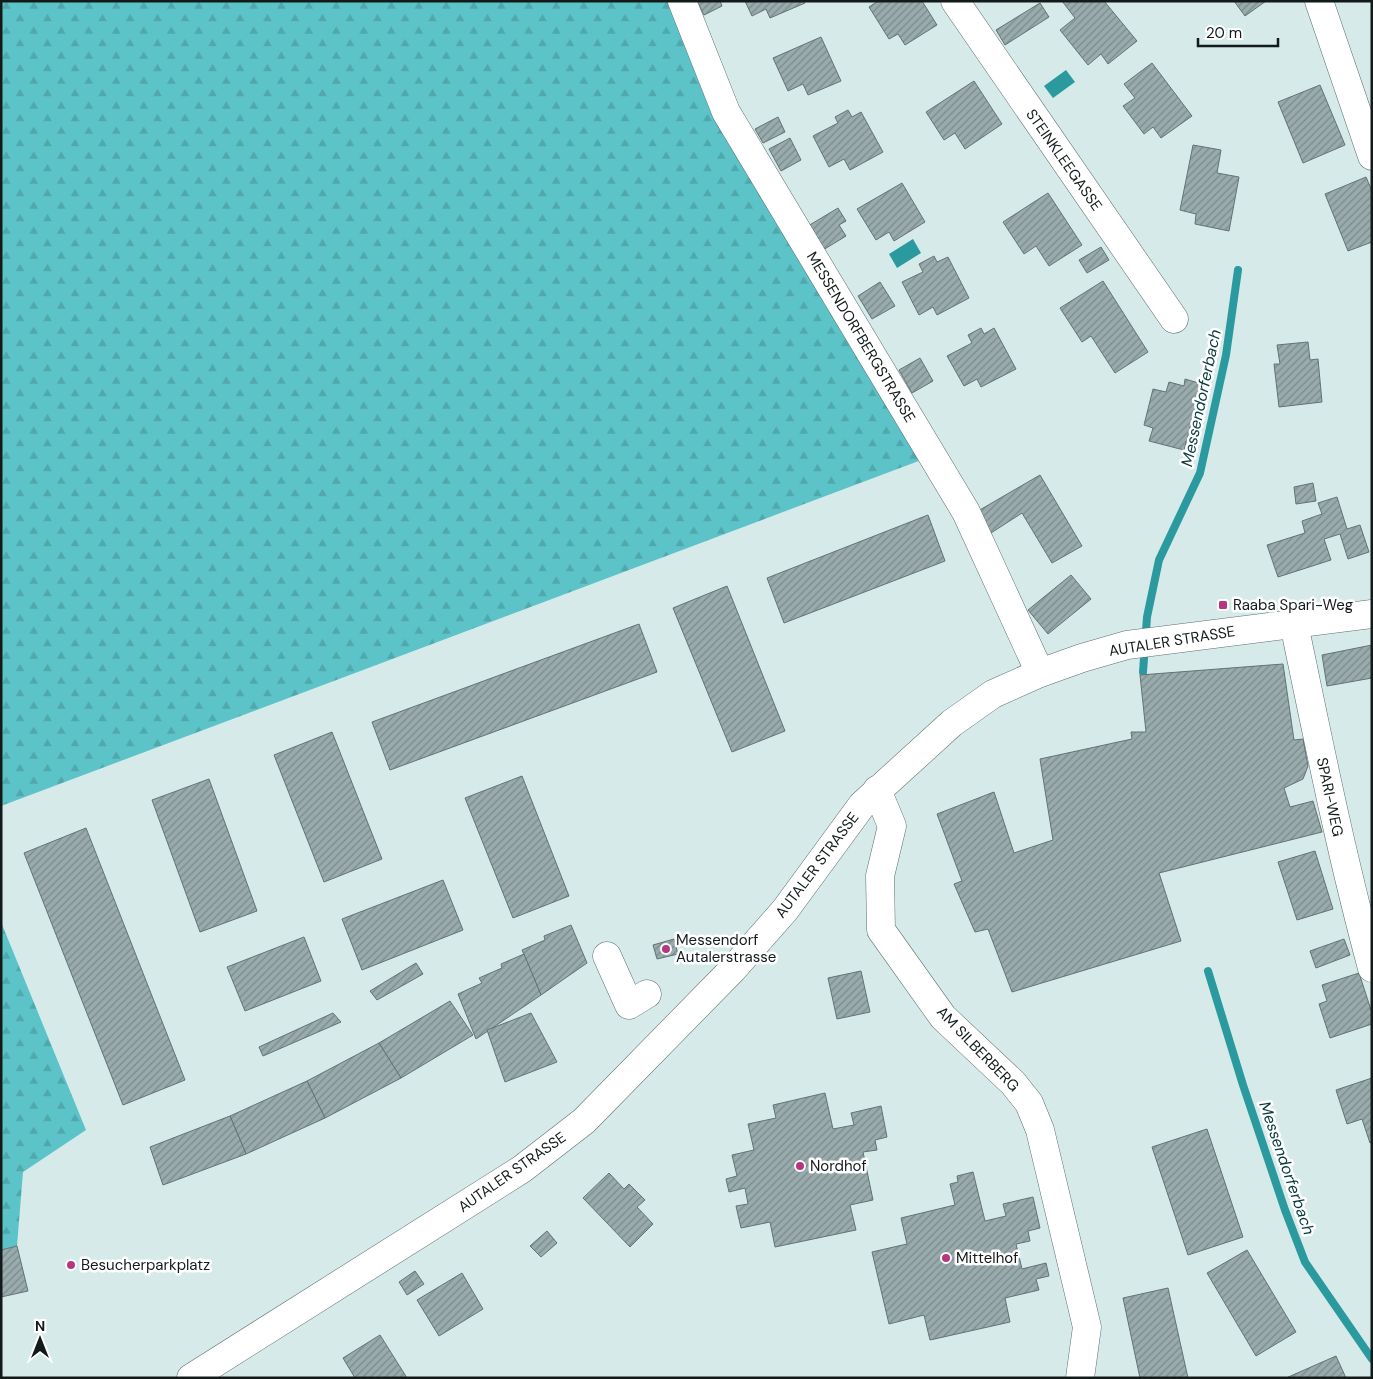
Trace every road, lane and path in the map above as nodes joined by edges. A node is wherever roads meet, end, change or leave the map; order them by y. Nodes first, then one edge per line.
1 (682, 1) edge
2 (955, 1) edge
3 (1319, 1) edge
4 (1372, 156) edge
5 (1174, 319) dead end
6 (1372, 614) edge
7 (1294, 624) junction
8 (1040, 673) junction
9 (877, 790) junction
10 (608, 956) dead end
11 (1372, 968) edge
12 (628, 1006) dead end
13 (191, 1378) edge
14 (1080, 1378) edge

1 - 8 street, MESSENDORFBERGSTRASSE
2 - 5 street, STEINKLEEGASSE
3 - 4 street
6 - 7 street, AUTALER STRASSE
7 - 8 street, AUTALER STRASSE
7 - 11 street, SPARI-WEG
8 - 9 street, AUTALER STRASSE
9 - 13 street, AUTALER STRASSE
9 - 14 street, AM SILBERBERG
10 - 12 street

